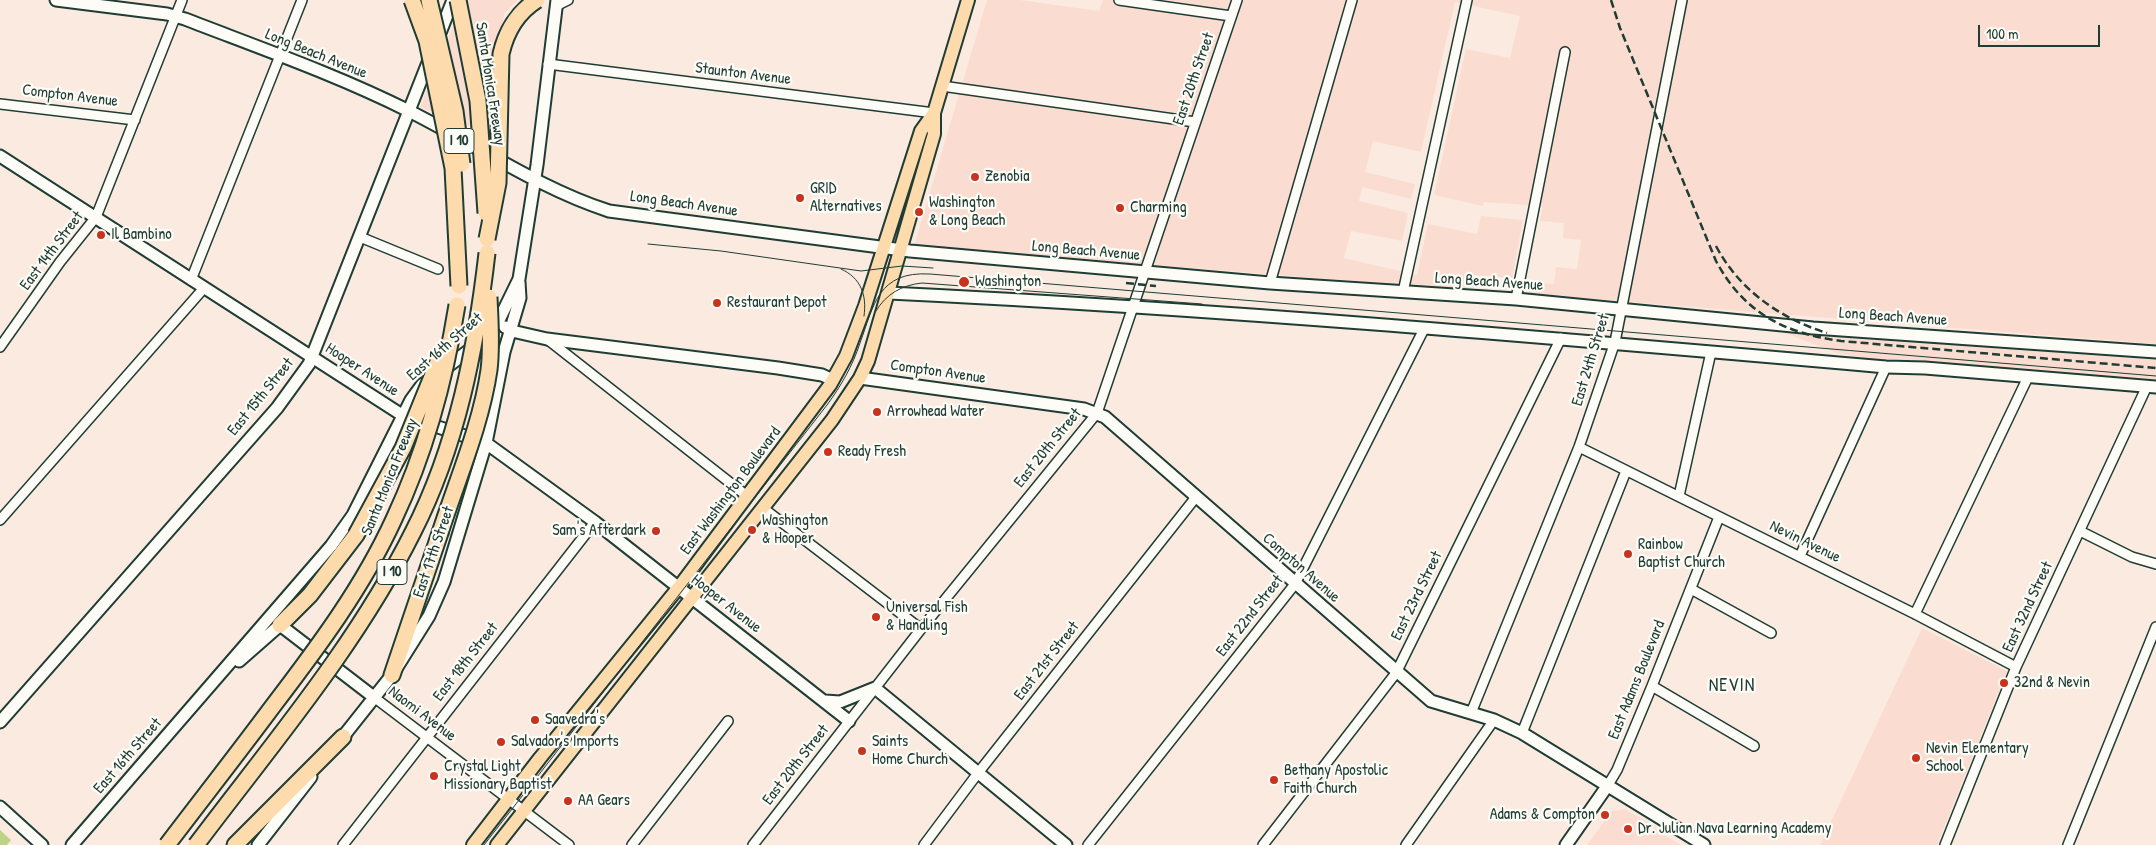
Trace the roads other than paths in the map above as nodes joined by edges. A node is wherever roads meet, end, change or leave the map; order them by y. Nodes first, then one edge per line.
1 (56, 0) edge
2 (182, 0) edge
3 (302, 0) edge
4 (412, 0) edge
5 (429, 0) edge
6 (453, 0) edge
7 (458, 0) edge
8 (538, 0) edge
9 (568, 0) edge
10 (968, 0) edge
11 (1119, 0) edge
12 (1237, 0) edge
13 (1352, 0) edge
14 (1467, 0) edge
15 (1682, 0) edge
16 (556, 3) edge
17 (176, 16) junction
18 (1231, 16) junction
19 (1565, 52) dead end
20 (280, 56) junction
21 (548, 64) junction
22 (942, 86) junction
23 (0, 104) edge
24 (409, 111) junction
25 (934, 113) junction
26 (136, 120) junction
27 (1195, 122) junction
28 (0, 156) edge
29 (534, 179) junction
30 (96, 217) junction
31 (360, 237) junction
32 (487, 246) junction
33 (884, 247) junction
34 (902, 250) junction
35 (878, 266) junction
36 (438, 269) dead end
37 (1146, 272) junction
38 (191, 280) junction
39 (519, 280) junction
40 (1270, 283) junction
41 (459, 286) junction
42 (204, 288) junction
43 (1404, 292) junction
44 (895, 293) junction
45 (1516, 299) junction
46 (457, 305) junction
47 (1133, 308) junction
48 (1622, 309) junction
49 (498, 322) junction
50 (1424, 328) junction
51 (512, 330) junction
52 (1561, 338) junction
53 (547, 339) junction
54 (1616, 342) junction
55 (0, 347) edge
56 (1711, 352) junction
57 (2156, 352) edge
58 (313, 358) junction
59 (1886, 367) junction
60 (2028, 377) junction
61 (860, 378) junction
62 (833, 380) junction
63 (2151, 387) edge
64 (1097, 412) junction
65 (402, 415) junction
66 (486, 443) junction
67 (1579, 447) junction
68 (1626, 471) junction
69 (747, 496) junction
70 (1679, 496) junction
71 (1196, 497) junction
72 (763, 508) junction
73 (1719, 517) junction
74 (0, 520) edge
75 (595, 522) junction
76 (2080, 531) junction
77 (1800, 556) junction
78 (2156, 564) edge
79 (1295, 584) junction
80 (678, 587) junction
81 (1691, 588) junction
82 (692, 597) junction
83 (1916, 614) junction
84 (280, 625) junction
85 (2156, 627) edge
86 (921, 629) junction
87 (1771, 633) dead end
88 (2016, 667) junction
89 (1396, 673) junction
90 (392, 675) junction
91 (1652, 686) junction
92 (208, 688) junction
93 (876, 688) junction
94 (375, 698) junction
95 (822, 700) junction
96 (1471, 713) junction
97 (1494, 720) junction
98 (728, 721) dead end
99 (849, 721) junction
100 (0, 722) edge
101 (1522, 733) junction
102 (343, 736) junction
103 (426, 738) junction
104 (1754, 746) dead end
105 (978, 773) junction
106 (1608, 785) junction
107 (509, 800) junction
108 (0, 807) edge
109 (523, 811) junction
110 (236, 844) edge
111 (42, 845) edge
112 (72, 845) edge
113 (167, 845) edge
114 (196, 845) edge
115 (258, 845) edge
116 (343, 845) edge
117 (473, 845) edge
118 (497, 845) edge
119 (568, 845) edge
120 (632, 845) edge
121 (753, 845) edge
122 (924, 845) edge
123 (1066, 845) edge
124 (1088, 845) edge
125 (1263, 845) edge
126 (1406, 845) edge
127 (1566, 845) edge
128 (1704, 845) edge
129 (1945, 845) edge
130 (2068, 845) edge

1 - 17 street, Long Beach Avenue
2 - 17 street, East 14th Street
3 - 20 street
4 - 41 highway, bridge
5 - 41 highway, Santa Monica Freeway / I 10, bridge
6 - 24 street, East 15th Street
7 - 32 highway, Santa Monica Freeway / I 10, bridge
8 - 32 highway, bridge
9 - 16 street
10 - 22 main road, East Washington Boulevard
11 - 18 street
12 - 18 street, East 20th Street
13 - 40 street
14 - 43 street
15 - 48 street, East 24th Street
16 - 21 street, East 16th Street
17 - 20 street, Long Beach Avenue
17 - 26 street, East 14th Street
18 - 27 street, East 20th Street
19 - 45 street
20 - 24 street, Long Beach Avenue
20 - 38 street
21 - 25 street, Staunton Avenue
21 - 29 street, East 16th Street
22 - 25 main road, East Washington Boulevard
22 - 27 street
23 - 26 street, Compton Avenue
24 - 29 street, Long Beach Avenue
24 - 31 street, East 15th Street
25 - 33 main road, East Washington Boulevard
25 - 34 main road, East Washington Boulevard
26 - 30 street, East 14th Street
27 - 37 street, East 20th Street
28 - 30 street, Hooper Avenue
29 - 33 street, Long Beach Avenue
29 - 39 street, East 16th Street
30 - 38 street, Hooper Avenue
30 - 55 street, East 14th Street
31 - 36 street
31 - 58 street, East 15th Street
32 - 90 highway, bridge
32 - 114 highway, Santa Monica Freeway / I 10, bridge
33 - 34 street, Long Beach Avenue
33 - 35 main road, East Washington Boulevard
34 - 37 street, Long Beach Avenue
34 - 44 main road, East Washington Boulevard
35 - 44 main road
35 - 62 main road, East Washington Boulevard
37 - 40 street, Long Beach Avenue
37 - 47 street, East 20th Street
38 - 42 street, Hooper Avenue
39 - 49 street, East 16th Street
39 - 51 street, East 17th Street
40 - 43 street, Long Beach Avenue
41 - 46 highway, Santa Monica Freeway / I 10
42 - 58 street, Hooper Avenue
42 - 74 street
43 - 45 street, Long Beach Avenue
44 - 47 street
44 - 61 main road, East Washington Boulevard
45 - 48 street, Long Beach Avenue
46 - 84 highway, bridge
46 - 113 highway, Santa Monica Freeway / I 10, bridge
47 - 50 street
47 - 64 street, East 20th Street
48 - 54 street, East 24th Street
48 - 57 street, Long Beach Avenue
49 - 51 street
49 - 65 street, East 16th Street
50 - 52 street
50 - 79 street, East 22nd Street
51 - 53 street
51 - 66 street, East 17th Street
52 - 54 street
52 - 89 street, East 23rd Street
53 - 62 street
53 - 69 street
54 - 56 street
54 - 67 street, East 24th Street
56 - 59 street
56 - 70 street
58 - 65 street, Hooper Avenue
58 - 100 street, East 15th Street
59 - 60 street
59 - 77 street
60 - 63 street
60 - 83 street
61 - 64 street, Compton Avenue
61 - 72 main road, East Washington Boulevard
62 - 69 main road, East Washington Boulevard
63 - 76 street, East 32nd Street
64 - 71 street, Compton Avenue
64 - 86 street, East 20th Street
65 - 66 street, Hooper Avenue
65 - 92 street, East 16th Street
66 - 75 street, Hooper Avenue
66 - 90 street, East 17th Street
67 - 68 street, Nevin Avenue
67 - 96 street, East 24th Street
68 - 70 street, Nevin Avenue
68 - 101 street
69 - 80 main road, East Washington Boulevard
70 - 73 street, Nevin Avenue
71 - 79 street, Compton Avenue
71 - 105 street, East 21st Street
72 - 82 main road, East Washington Boulevard
72 - 86 street
73 - 77 street, Nevin Avenue
73 - 81 street, East Adams Boulevard
75 - 80 street, Hooper Avenue
75 - 103 street, East 18th Street
76 - 78 street
76 - 88 street, East 32nd Street
77 - 83 street, Nevin Avenue
79 - 89 street, Compton Avenue
79 - 124 street, East 22nd Street
80 - 82 street, Hooper Avenue
80 - 107 main road, East Washington Boulevard
81 - 87 street
81 - 91 street, East Adams Boulevard
82 - 95 street, Hooper Avenue
82 - 109 main road, East Washington Boulevard
83 - 88 street, Nevin Avenue
84 - 92 street, East 16th Street
84 - 94 street, Naomi Avenue
85 - 130 street
86 - 93 street, East 20th Street
88 - 129 street, East 32nd Street
89 - 96 street, Compton Avenue
89 - 125 street, East 23rd Street
90 - 94 street, East 17th Street
91 - 104 street
91 - 106 street, East Adams Boulevard
92 - 112 street, East 16th Street
93 - 95 street
93 - 99 street, East 20th Street
93 - 105 street
94 - 102 street, East 17th Street
94 - 103 street, Naomi Avenue
95 - 99 street, Hooper Avenue
96 - 97 street, Compton Avenue
97 - 101 street, Compton Avenue
97 - 126 street
98 - 120 street
99 - 121 street, East 20th Street
101 - 106 street, Compton Avenue
102 - 110 highway
102 - 115 street, East 17th Street
103 - 107 street, Naomi Avenue
103 - 116 street, East 18th Street
105 - 122 street, East 21st Street
105 - 123 street
106 - 127 street, East Adams Boulevard
106 - 128 street, Compton Avenue
107 - 109 street, Naomi Avenue
107 - 117 main road, East Washington Boulevard
108 - 111 street
109 - 118 main road, East Washington Boulevard
109 - 119 street, Naomi Avenue

